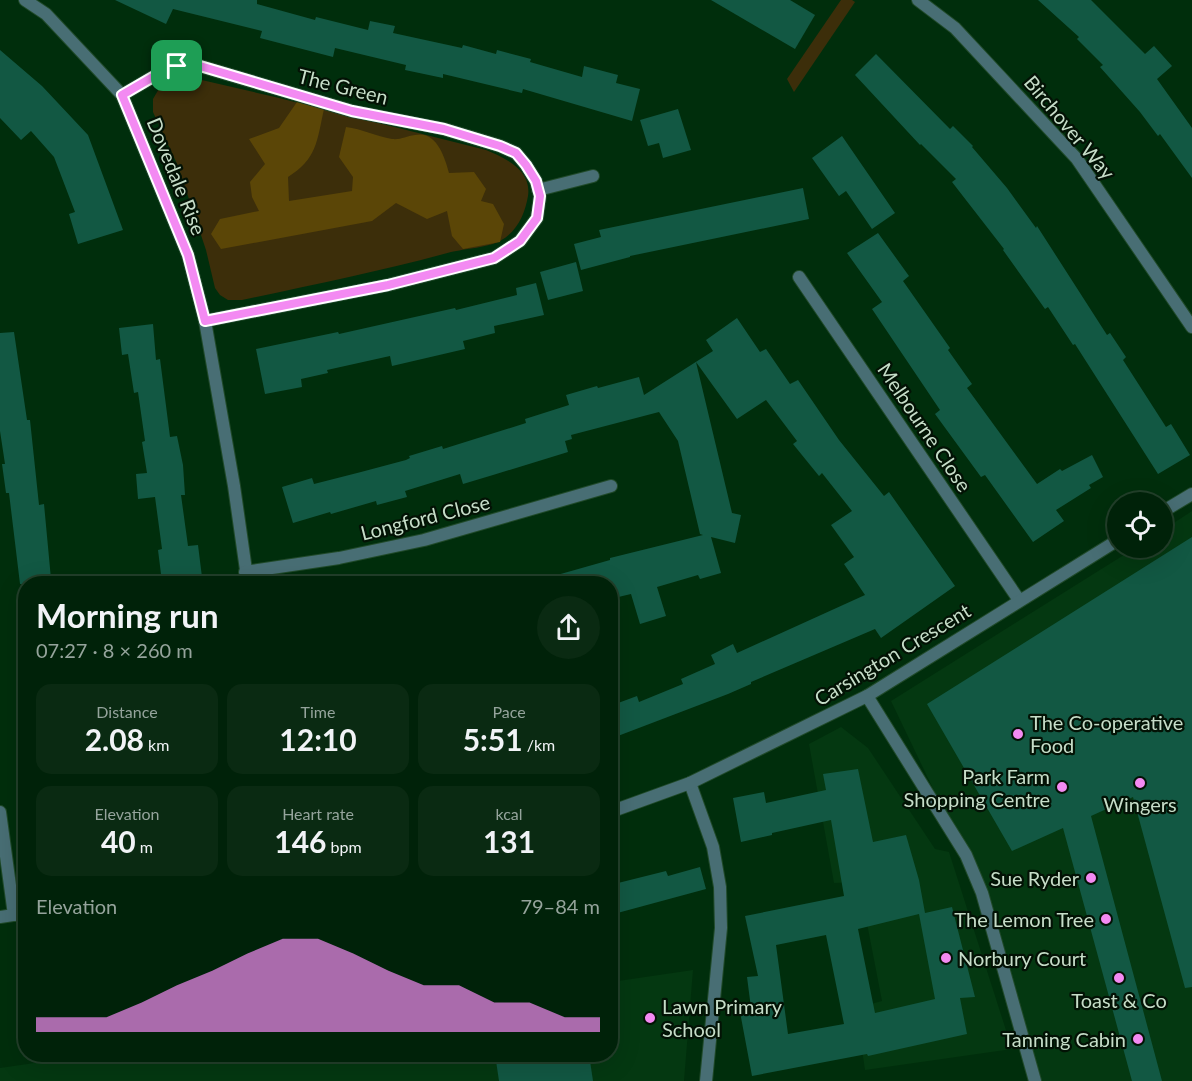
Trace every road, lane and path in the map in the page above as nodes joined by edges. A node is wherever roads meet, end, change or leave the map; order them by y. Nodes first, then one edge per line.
1 (25, 0) edge
2 (918, 0) edge
3 (122, 95) junction
4 (594, 176) dead end
5 (538, 190) junction
6 (799, 277) dead end
7 (205, 321) junction
8 (1192, 327) edge
9 (611, 486) dead end
10 (1192, 494) edge
11 (1173, 505) edge
12 (1107, 547) edge
13 (247, 576) edge
14 (256, 576) edge
15 (1019, 600) junction
16 (867, 696) junction
17 (690, 783) junction
18 (618, 809) edge
19 (0, 812) edge
20 (18, 904) edge
21 (18, 914) edge
22 (0, 917) edge
23 (706, 1081) edge
24 (1035, 1081) edge

1 - 3 street, Dovedale Rise
2 - 8 street, Birchover Way
3 - 5 street, The Green
3 - 7 street, Dovedale Rise
4 - 5 street
5 - 7 street
6 - 15 street, Melbourne Close
7 - 13 street, Dovedale Rise
9 - 14 street, Longford Close
10 - 11 street
12 - 15 street, Carsington Crescent
15 - 16 street, Carsington Crescent
16 - 17 street, Carsington Crescent
16 - 24 street
17 - 18 street, Carsington Crescent
17 - 23 street
19 - 20 street
21 - 22 street

